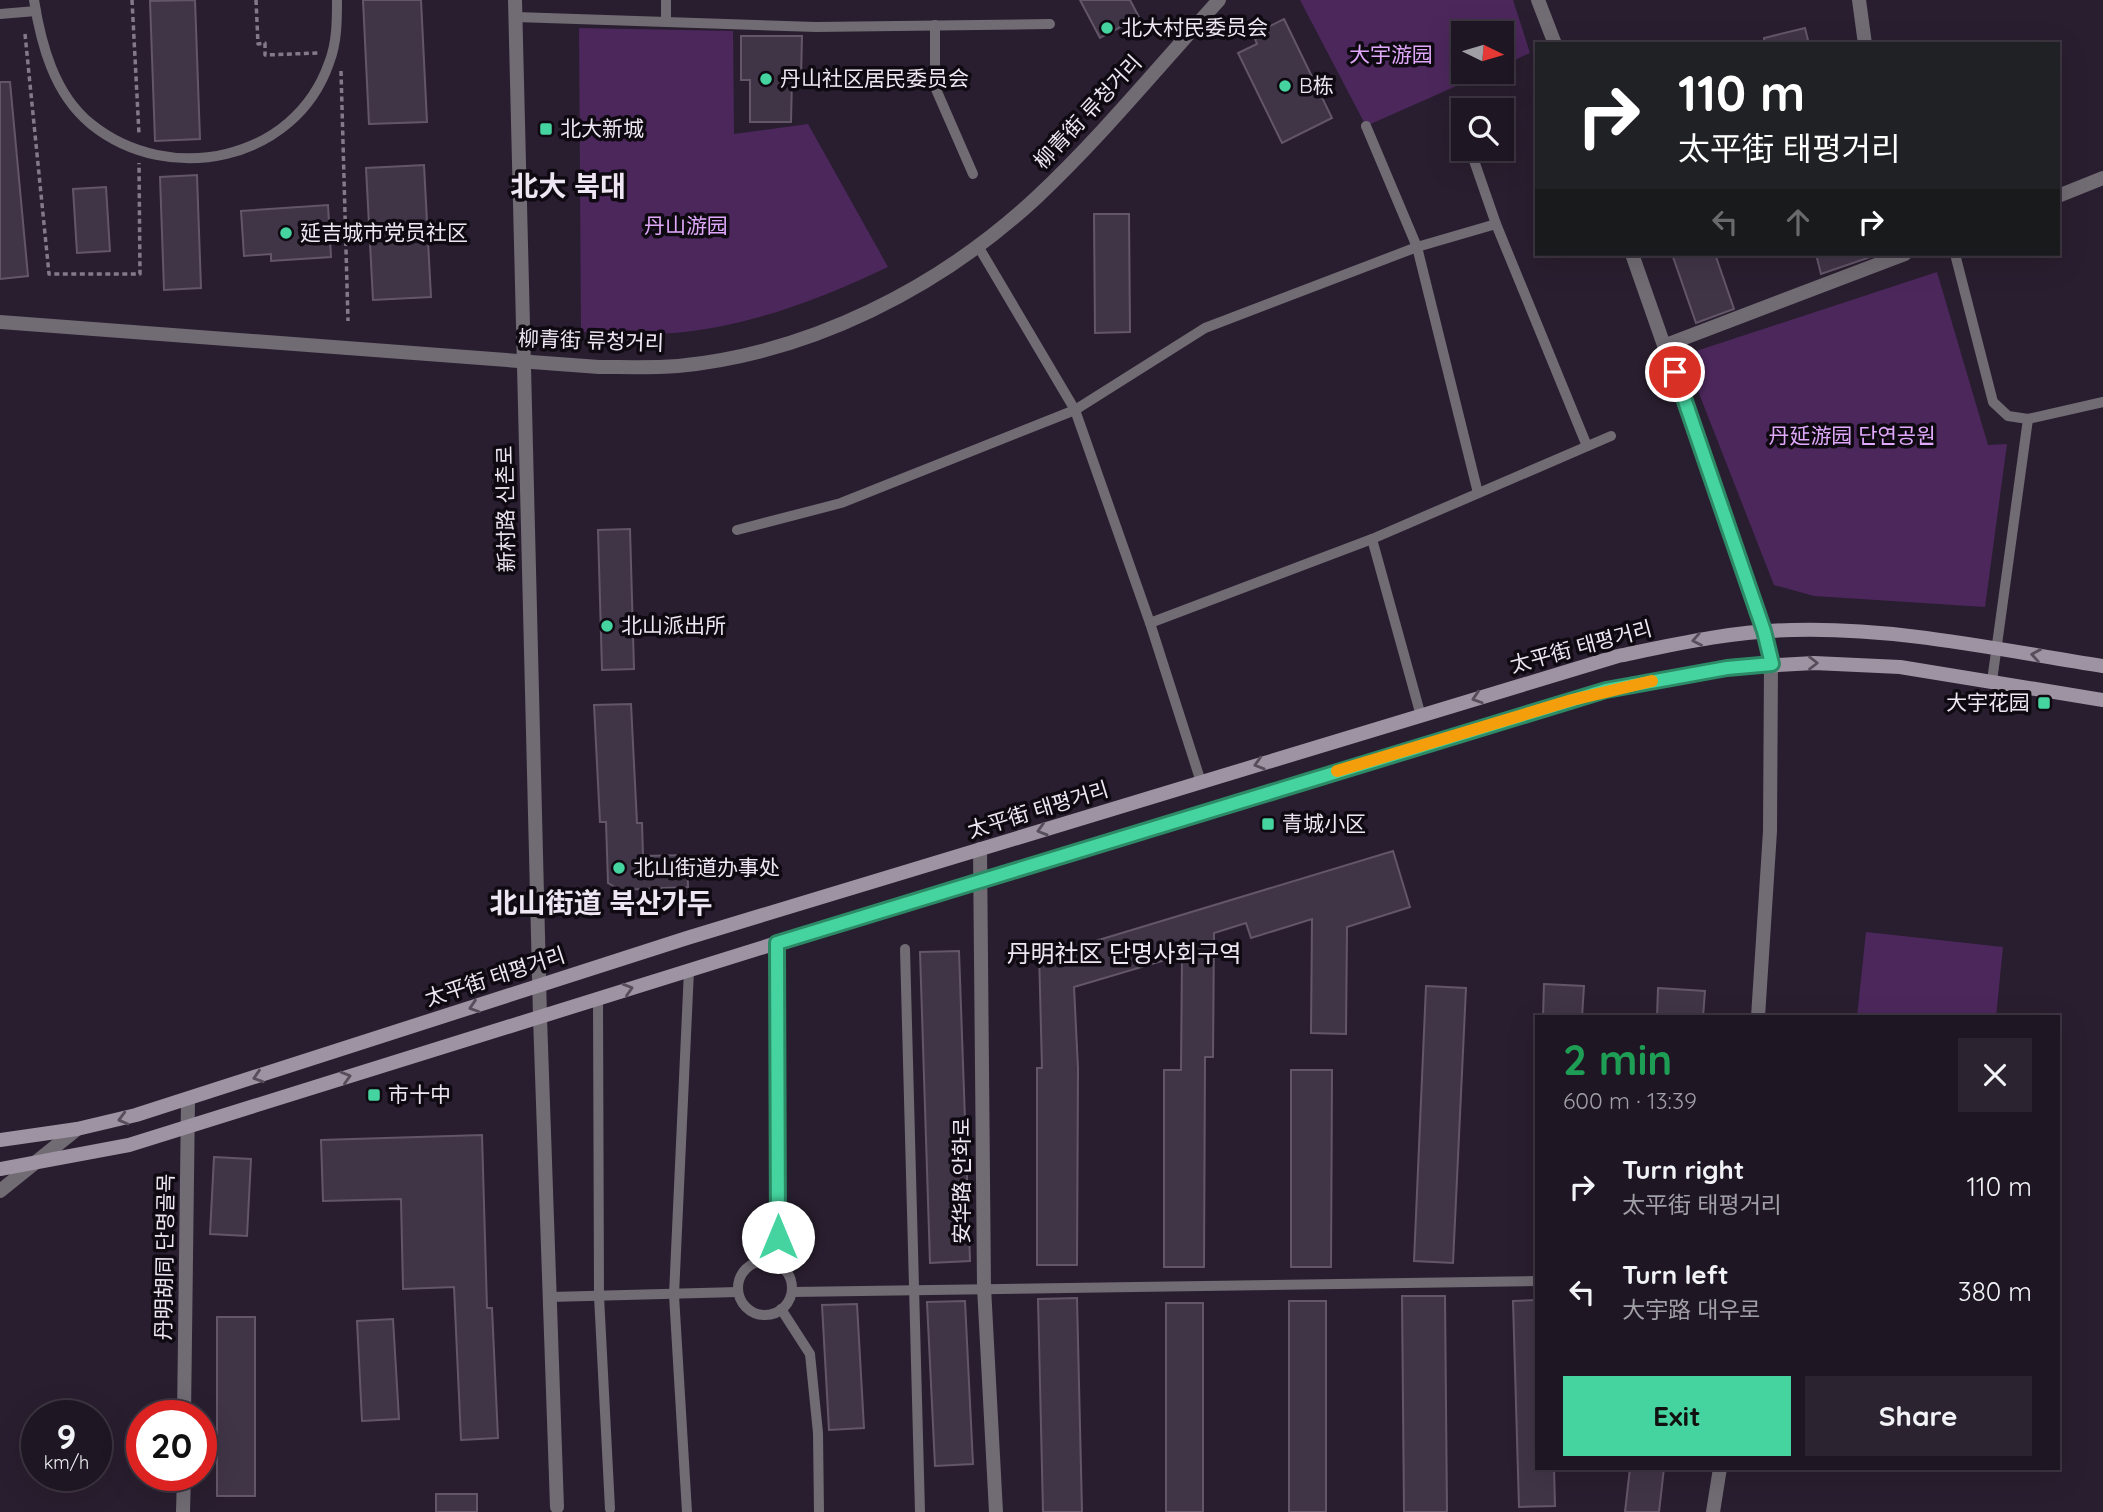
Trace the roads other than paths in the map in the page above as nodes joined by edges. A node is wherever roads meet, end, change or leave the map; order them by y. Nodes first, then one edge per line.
1 (34, 0) edge
2 (337, 0) edge
3 (515, 0) edge
4 (666, 0) edge
5 (1219, 0) edge
6 (1538, 0) edge
7 (1859, 0) edge
8 (36, 11) junction
9 (0, 14) edge
10 (516, 17) junction
11 (666, 22) junction
12 (1050, 24) dead end
13 (935, 25) junction
14 (1554, 42) edge
15 (1865, 42) edge
16 (1366, 126) dead end
17 (1474, 161) edge
18 (973, 174) dead end
19 (2103, 178) edge
20 (2060, 194) edge
21 (1496, 224) junction
22 (978, 246) junction
23 (1417, 247) junction
24 (1633, 256) edge
25 (1901, 256) edge
26 (1956, 256) edge
27 (0, 323) edge
28 (1666, 345) junction
29 (524, 360) junction
30 (2103, 402) edge
31 (1075, 410) junction
32 (2028, 419) junction
33 (1611, 436) dead end
34 (1587, 446) junction
35 (1478, 493) junction
36 (737, 530) dead end
37 (1372, 539) junction
38 (1150, 623) junction
39 (1764, 631) junction
40 (1997, 648) junction
41 (1772, 664) junction
42 (2103, 666) edge
43 (1992, 681) junction
44 (2103, 700) edge
45 (1421, 716) junction
46 (1201, 782) junction
47 (980, 849) junction
48 (982, 879) junction
49 (777, 943) junction
50 (905, 949) dead end
51 (690, 970) junction
52 (539, 986) junction
53 (598, 998) junction
54 (1758, 1015) edge
55 (540, 1017) junction
56 (188, 1100) junction
57 (187, 1126) junction
58 (77, 1129) junction
59 (0, 1140) edge
60 (33, 1164) junction
61 (0, 1169) edge
62 (0, 1191) edge
63 (778, 1264) junction
64 (1535, 1281) edge
65 (984, 1287) junction
66 (913, 1288) junction
67 (737, 1292) junction
68 (792, 1292) junction
69 (674, 1295) junction
70 (598, 1296) junction
71 (550, 1297) junction
72 (781, 1309) junction
73 (184, 1400) edge
74 (1720, 1470) edge
75 (184, 1491) edge
76 (557, 1507) dead end
77 (610, 1508) dead end
78 (183, 1512) edge
79 (687, 1512) edge
80 (819, 1512) edge
81 (920, 1512) edge
82 (996, 1512) edge
83 (1713, 1512) edge

1 - 8 lane
2 - 8 lane
3 - 10 street, 新村路 신촌로
4 - 11 lane
5 - 22 street, 柳青街 류청거리
6 - 14 street
7 - 15 street
8 - 9 lane
10 - 11 lane
10 - 29 street, 新村路 신촌로
11 - 13 lane
12 - 13 lane
13 - 18 lane
16 - 23 lane
17 - 21 lane
19 - 20 street
21 - 23 lane
21 - 34 lane
22 - 29 street, 柳青街 류청거리
22 - 31 lane
23 - 31 lane
23 - 35 lane
24 - 28 street
25 - 28 street
26 - 32 lane
27 - 29 street, 柳青街 류청거리
28 - 39 street
29 - 52 street, 新村路 신촌로
30 - 32 lane
31 - 36 lane
31 - 38 lane
32 - 40 lane
33 - 34 lane
34 - 35 lane
35 - 37 lane
37 - 38 lane
37 - 45 lane
38 - 46 lane
39 - 40 main road, 太平街 태평거리
39 - 41 street
39 -> 45 main road, 太平街 태평거리
42 -> 40 main road, 太平街 태평거리
40 - 43 lane
41 -> 43 main road
41 - 48 main road
41 - 54 street
43 - 44 main road
45 -> 46 main road, 太平街 태평거리
46 -> 47 main road, 太平街 태평거리
47 - 48 street, 安华路 안화로
47 - 52 main road, 太平街 태평거리
48 - 49 main road
48 - 65 street, 安华路 안화로
49 - 51 main road
49 - 63 lane
50 - 66 lane
53 -> 51 main road
51 - 69 lane
52 - 55 street, 新村路 신촌로
52 -> 56 main road, 太平街 태평거리
53 - 55 main road
53 - 70 lane
57 -> 55 main road
55 - 71 street, 新村路 신촌로
56 - 57 street, 丹明胡同 단명골목
56 -> 58 main road, 太平街 태평거리
57 - 60 main road
57 - 73 street, 丹明胡同 단명골목
58 - 59 main road, 太平街 태평거리
58 - 60 street
60 - 61 main road
60 - 62 street
63 - 67 lane
63 - 68 lane
64 - 65 lane
65 - 66 lane
65 - 82 street, 安华路 안화로
66 - 68 lane
66 - 81 lane
67 - 69 lane
67 - 72 lane
68 - 72 lane
69 - 70 lane
69 - 79 lane
70 - 71 lane
70 - 77 lane
71 - 76 street, 新村路 신촌로
72 - 80 lane
74 - 83 street
75 - 78 street

